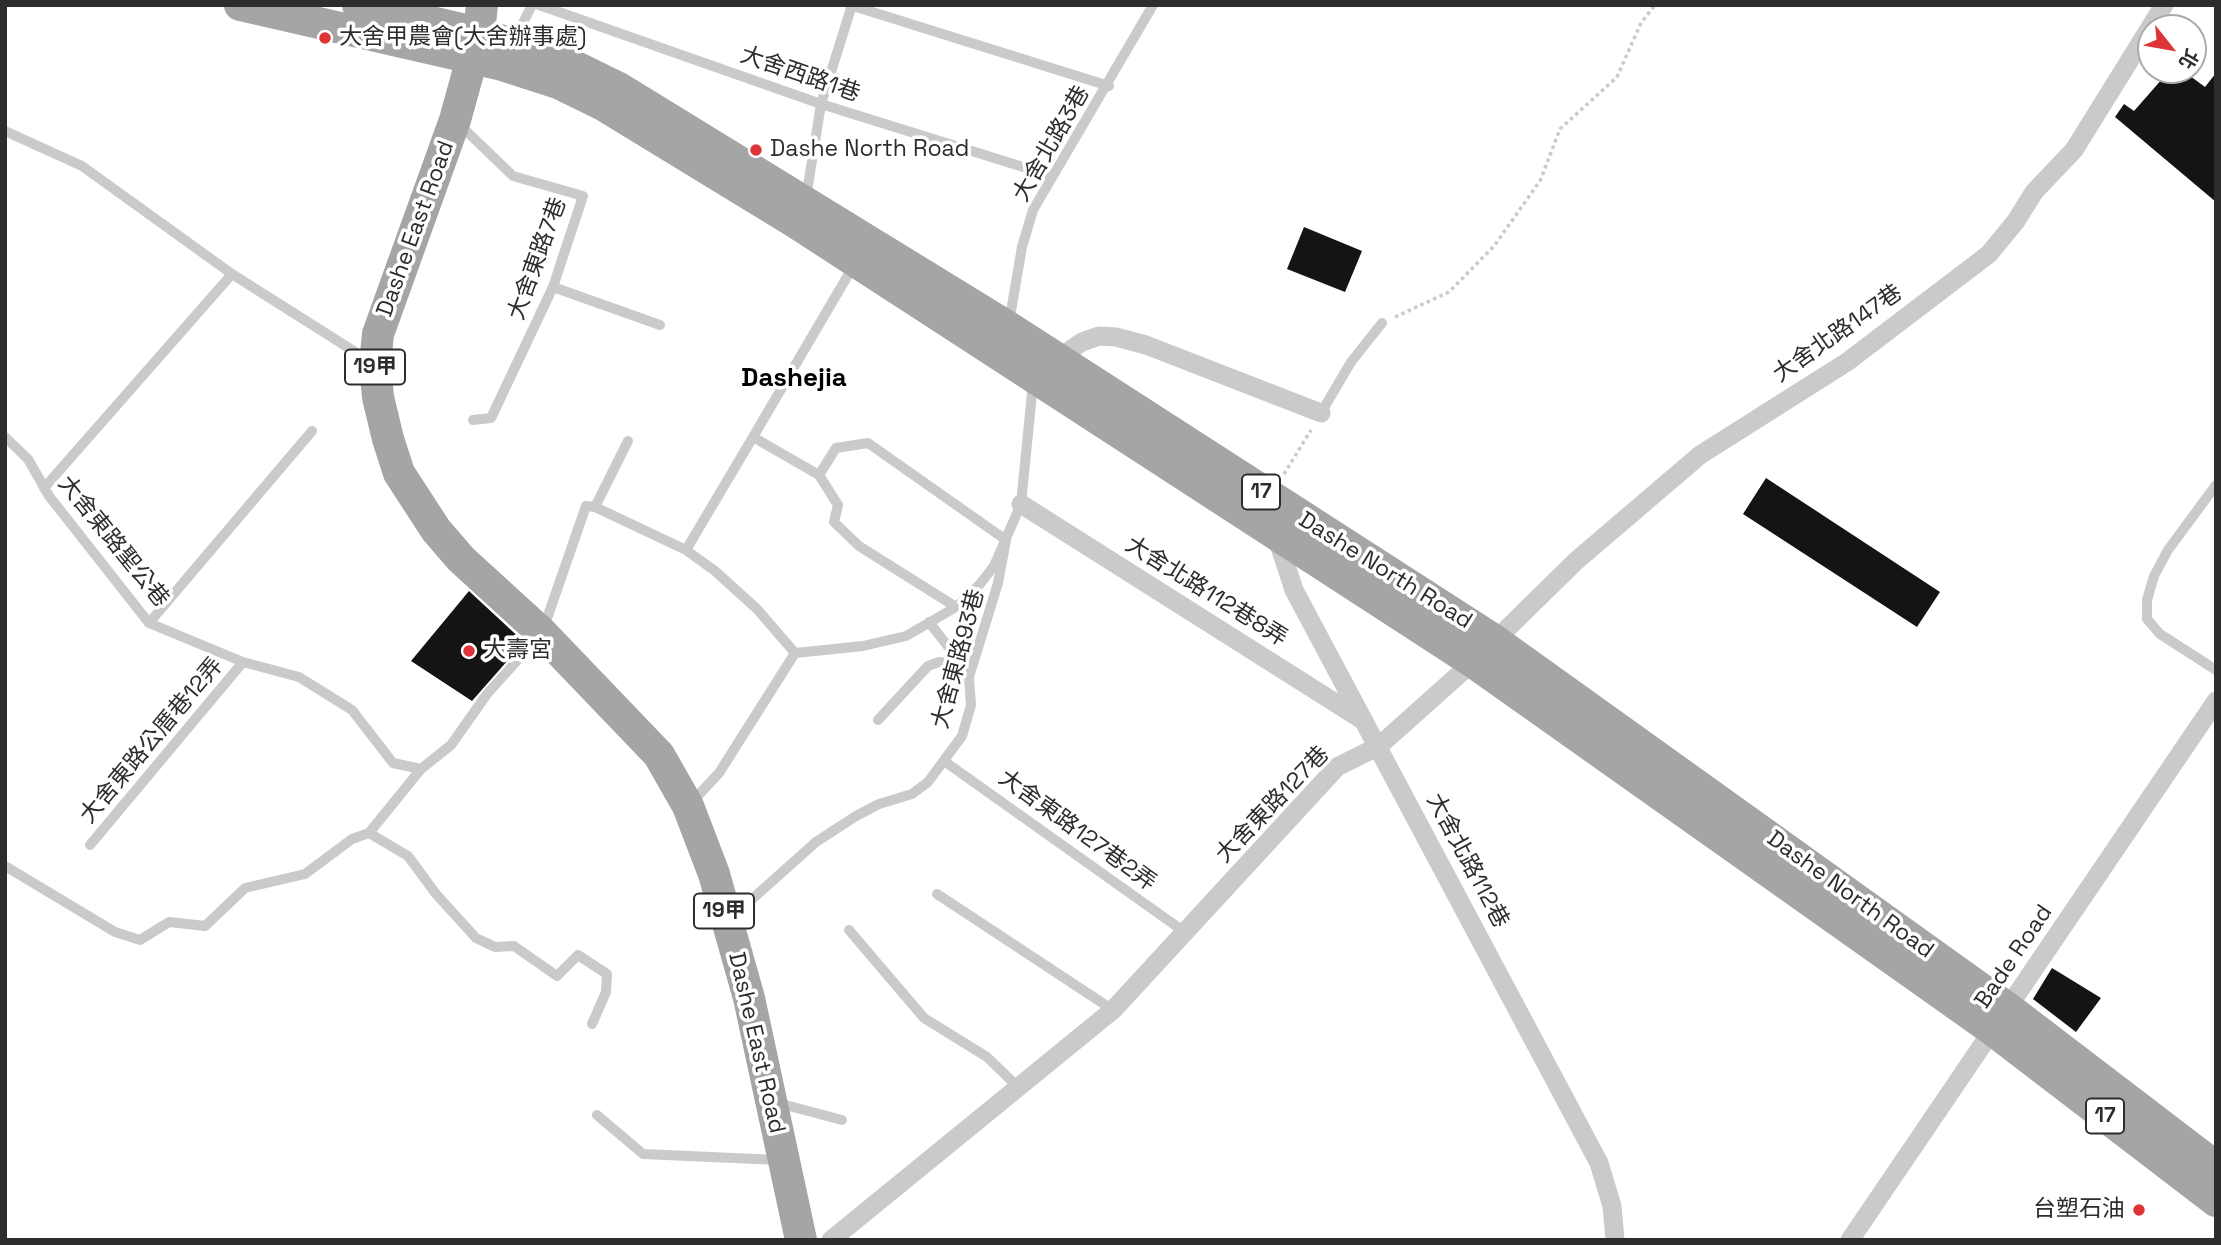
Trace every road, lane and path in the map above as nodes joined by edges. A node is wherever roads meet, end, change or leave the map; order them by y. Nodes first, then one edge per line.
1 (240, 5) edge
2 (358, 5) edge
3 (532, 5) edge
4 (538, 5) edge
5 (851, 5) edge
6 (1153, 5) edge
7 (1655, 5) edge
8 (2164, 5) edge
9 (490, 41) edge
10 (1109, 86) junction
11 (821, 104) junction
12 (455, 120) junction
13 (5, 131) edge
14 (1052, 176) junction
15 (800, 212) junction
16 (863, 251) junction
17 (232, 274) junction
18 (553, 287) junction
19 (1382, 323) joint
20 (660, 325) dead end
21 (1002, 339) junction
22 (375, 365) junction
23 (1045, 367) junction
24 (1321, 413) junction
25 (473, 420) dead end
26 (312, 431) dead end
27 (5, 437) edge
28 (754, 437) junction
29 (628, 440) dead end
30 (819, 475) junction
31 (2216, 485) edge
32 (44, 488) junction
33 (1021, 504) junction
34 (596, 507) junction
35 (1280, 514) junction
36 (1006, 540) junction
37 (685, 550) junction
38 (956, 607) junction
39 (929, 622) junction
40 (149, 623) junction
41 (542, 633) junction
42 (1483, 651) junction
43 (795, 653) junction
44 (243, 662) junction
45 (952, 664) junction
46 (2216, 670) edge
47 (969, 677) junction
48 (2216, 701) edge
49 (878, 720) dead end
50 (1365, 721) junction
51 (1378, 746) junction
52 (944, 761) junction
53 (421, 769) junction
54 (688, 806) junction
55 (369, 833) junction
56 (90, 845) dead end
57 (5, 866) edge
58 (937, 894) dead end
59 (727, 922) junction
60 (849, 930) dead end
61 (1186, 933) junction
62 (1113, 1010) junction
63 (2001, 1020) junction
64 (592, 1024) dead end
65 (1018, 1087) junction
66 (771, 1101) junction
67 (597, 1115) dead end
68 (842, 1120) dead end
69 (783, 1160) junction
70 (2216, 1167) edge
71 (2216, 1201) edge
72 (801, 1240) edge
73 (831, 1240) edge
74 (1615, 1240) edge
75 (1850, 1240) edge

1 - 9 main road, 17
2 - 9 main road, 17
3 - 9 lane
4 - 11 lane, 大舍西路1巷
5 - 10 lane
5 - 11 lane
6 - 10 lane, 大舍北路3巷
7 - 19 path
8 - 42 street, 大舍北路147巷
9 - 12 main road, Dashe East Road / 19甲
9 - 15 main road, Dashe North Road / 17
10 - 14 lane, 大舍北路3巷
11 - 14 lane, 大舍西路1巷
11 - 15 lane
12 - 18 lane, 大舍東路7巷
12 - 22 main road, Dashe East Road / 19甲
13 - 17 lane
14 - 21 lane, 大舍北路3巷
15 - 16 main road, Dashe North Road / 17
16 - 21 main road, Dashe North Road / 17
16 - 28 lane
17 - 22 lane
17 - 32 lane
18 - 20 lane
18 - 25 lane, 大舍東路7巷
19 - 24 lane
21 - 23 main road, Dashe North Road / 17
22 - 41 main road, Dashe East Road / 19甲
23 - 24 street
23 - 33 lane
23 - 35 main road, Dashe North Road / 17
24 - 35 path
26 - 40 lane
27 - 32 lane, 大舍東路聖公巷
28 - 30 lane
28 - 37 lane
29 - 34 lane
30 - 36 lane
30 - 38 lane
31 - 46 lane
32 - 40 lane, 大舍東路聖公巷
33 - 36 lane
33 - 50 street, 大舍北路112巷8弄
34 - 37 lane
34 - 41 lane
35 - 42 main road, Dashe North Road / 17
35 - 50 street, 大舍北路112巷
36 - 38 lane
36 - 47 lane, 大舍東路93巷
37 - 43 lane
38 - 39 lane
39 - 43 lane
39 - 45 lane
40 - 44 lane, 大舍東路聖公巷
41 - 53 lane
41 - 54 main road, Dashe East Road / 19甲
42 - 51 street, 大舍東路127巷
42 - 63 main road, Dashe North Road / 17
43 - 54 lane
44 - 53 lane, 大舍東路聖公巷
44 - 56 lane, 大舍東路公厝巷12弄
45 - 47 lane
45 - 49 lane
47 - 52 lane, 大舍東路93巷
48 - 63 street, Bade Road
50 - 51 street, 大舍北路112巷
51 - 61 street, 大舍東路127巷
51 - 74 street, 大舍北路112巷
52 - 59 lane, 大舍東路93巷
52 - 61 lane, 大舍東路127巷2弄
53 - 55 lane
54 - 59 main road, Dashe East Road / 19甲
55 - 57 lane
55 - 64 lane
58 - 62 lane
59 - 66 main road, Dashe East Road / 19甲
60 - 65 lane
61 - 62 street, 大舍東路127巷
62 - 65 street, 大舍東路127巷
63 - 70 main road, 17
63 - 71 main road, 17
63 - 75 street, Bade Road
65 - 73 street, 大舍東路127巷
66 - 68 lane
66 - 69 main road, Dashe East Road / 19甲
67 - 69 lane
69 - 72 main road, Dashe East Road / 19甲

